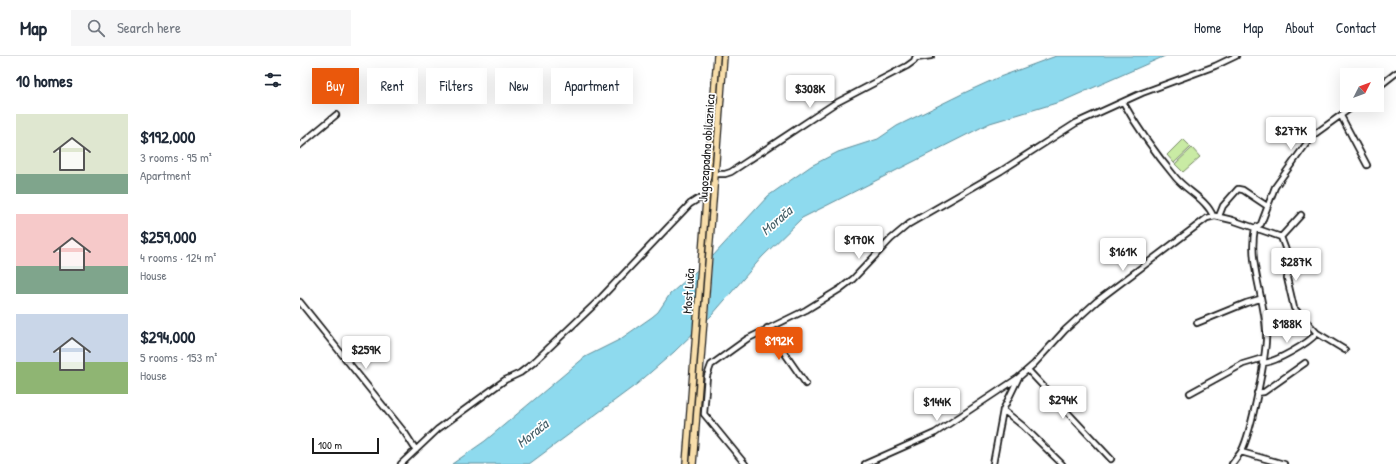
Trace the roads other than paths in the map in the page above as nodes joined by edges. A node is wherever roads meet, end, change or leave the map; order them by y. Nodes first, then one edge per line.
1 (717, 56) edge
2 (724, 56) edge
3 (931, 56) edge
4 (1236, 56) edge
5 (916, 57) edge
6 (1396, 73) edge
7 (1384, 82) edge
8 (1123, 102) junction
9 (1346, 112) edge
10 (336, 115) dead end
11 (1341, 116) junction
12 (300, 145) edge
13 (1367, 165) dead end
14 (715, 174) junction
15 (706, 198) junction
16 (1267, 206) junction
17 (1301, 215) dead end
18 (1213, 216) junction
19 (1219, 216) junction
20 (1255, 228) junction
21 (1281, 237) junction
22 (703, 241) joint
23 (710, 242) joint
24 (1260, 299) junction
25 (300, 302) edge
26 (1197, 323) dead end
27 (767, 328) junction
28 (1317, 333) junction
29 (699, 343) junction
30 (1345, 350) dead end
31 (1263, 358) junction
32 (1262, 363) junction
33 (1305, 363) dead end
34 (1028, 370) junction
35 (1018, 378) junction
36 (806, 384) dead end
37 (1190, 393) dead end
38 (1257, 394) junction
39 (1003, 410) junction
40 (416, 450) junction
41 (1241, 452) junction
42 (1111, 459) dead end
43 (401, 464) edge
44 (686, 464) edge
45 (693, 464) edge
46 (745, 464) edge
47 (865, 464) edge
48 (993, 464) edge
49 (1062, 464) edge
50 (1232, 464) edge
51 (1284, 464) edge

1 - 15 main road, Jugozapadna obilaznica
2 - 14 main road, Jugozapadna obilaznica
3 - 5 street
4 - 8 street
5 - 14 street
6 - 7 street
8 - 18 street
8 - 27 street
9 - 11 street
10 - 12 street
11 - 13 street
11 - 16 street
14 - 23 main road, Jugozapadna obilaznica
15 - 22 main road, Jugozapadna obilaznica
15 - 40 street
16 - 19 street
16 - 20 street
17 - 21 street
18 - 19 street
18 - 34 street
19 - 20 street
20 - 21 street
20 - 24 street
21 - 28 street
22 - 29 main road, Most Luča
23 - 29 main road, Most Luča
24 - 26 street
24 - 31 street
25 - 40 street
27 - 36 street
27 - 46 street
28 - 30 street
28 - 32 street
29 - 44 main road
29 - 45 main road
31 - 32 street
31 - 37 street
32 - 38 street
33 - 38 street
34 - 35 street
34 - 42 street
35 - 39 street
35 - 47 street
38 - 41 street
39 - 48 street
39 - 49 street
40 - 43 street
41 - 50 street
41 - 51 street

